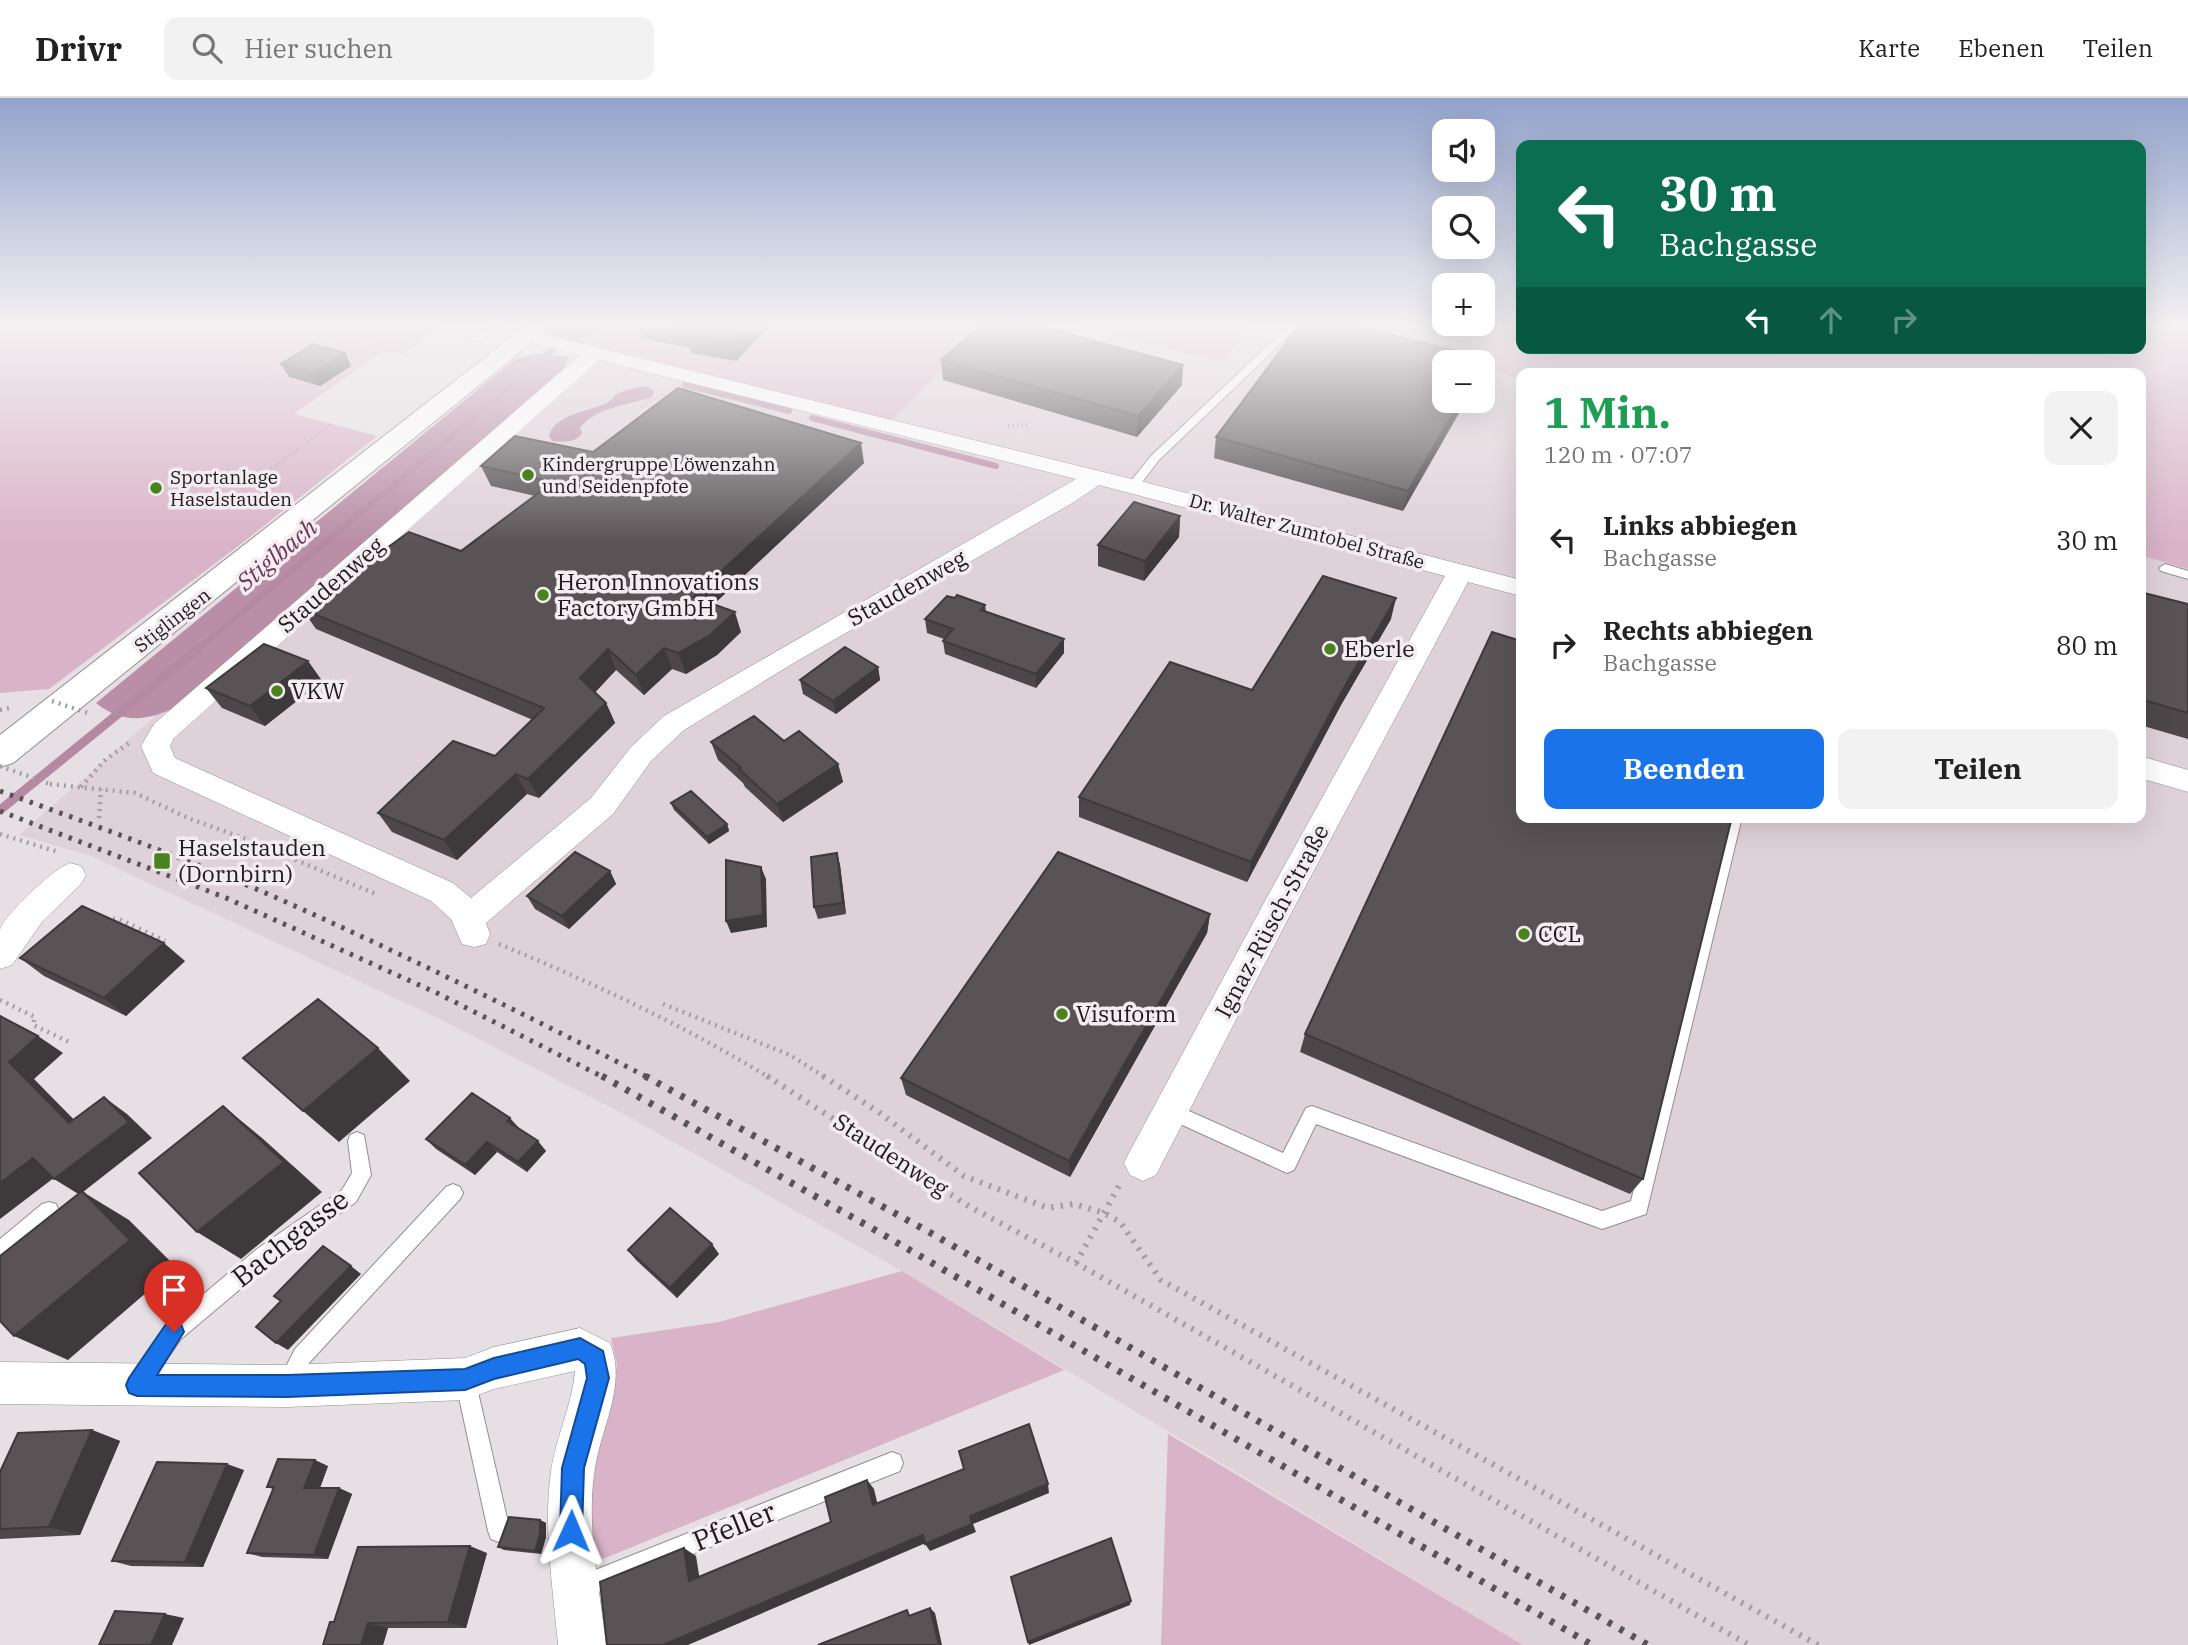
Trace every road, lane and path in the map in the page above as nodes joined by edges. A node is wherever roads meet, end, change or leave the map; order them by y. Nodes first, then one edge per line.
1 (465, 399) edge
2 (542, 399) edge
3 (653, 399) edge
4 (782, 399) edge
5 (1217, 399) edge
6 (642, 406) dead end
7 (332, 424) dead end
8 (1030, 425) dead end
9 (1008, 426) dead end
10 (1093, 478) junction
11 (250, 485) dead end
12 (1136, 487) junction
13 (2165, 568) dead end
14 (1461, 571) junction
15 (2188, 575) edge
16 (1516, 587) edge
17 (52, 701) dead end
18 (88, 713) dead end
19 (164, 731) junction
20 (0, 754) edge
21 (0, 766) edge
22 (2146, 769) edge
23 (2188, 781) edge
24 (81, 787) junction
25 (101, 789) junction
26 (99, 818) dead end
27 (1733, 823) edge
28 (0, 834) edge
29 (54, 879) joint
30 (386, 898) dead end
31 (103, 920) edge
32 (472, 926) junction
33 (165, 941) edge
34 (0, 956) edge
35 (0, 1000) edge
36 (663, 1004) dead end
37 (69, 1042) dead end
38 (1171, 1111) junction
39 (357, 1141) dead end
40 (1143, 1163) joint
41 (453, 1193) dead end
42 (49, 1211) dead end
43 (1104, 1213) junction
44 (0, 1252) edge
45 (1076, 1263) junction
46 (465, 1379) junction
47 (0, 1383) edge
48 (137, 1385) junction
49 (287, 1386) junction
50 (892, 1463) dead end
51 (499, 1531) dead end
52 (576, 1589) junction
53 (582, 1645) edge
54 (1749, 1645) edge
55 (1818, 1645) edge

1 - 20 main road, Stiglingen
2 - 19 street, Staudenweg
3 - 6 path
4 - 10 street, Dr. Walter Zumtobel Straße
5 - 12 lane
7 - 11 path
8 - 9 path
10 - 12 street, Dr. Walter Zumtobel Straße
10 - 32 street, Staudenweg
12 - 14 street, Dr. Walter Zumtobel Straße
13 - 15 lane
14 - 16 street, Dr. Walter Zumtobel Straße
14 - 38 street, Ignaz-Rüsch-Straße
17 - 18 path, bridge
19 - 24 path
19 - 32 street
21 - 24 path, bridge
22 - 23 street
24 - 25 path
25 - 26 path
25 - 30 path
27 - 38 lane
28 - 29 path
29 - 34 street
31 - 33 path
32 - 45 path, Staudenweg
35 - 37 path
36 - 43 path
38 - 40 street, Ignaz-Rüsch-Straße
39 - 48 lane, Bachgasse
40 - 43 path
41 - 49 lane
42 - 44 lane
43 - 45 path
43 - 55 path
45 - 54 path, Staudenweg
46 - 49 street
46 - 51 lane
46 - 52 street
47 - 48 street
48 - 49 street
50 - 52 lane, Pfeller
52 - 53 street

